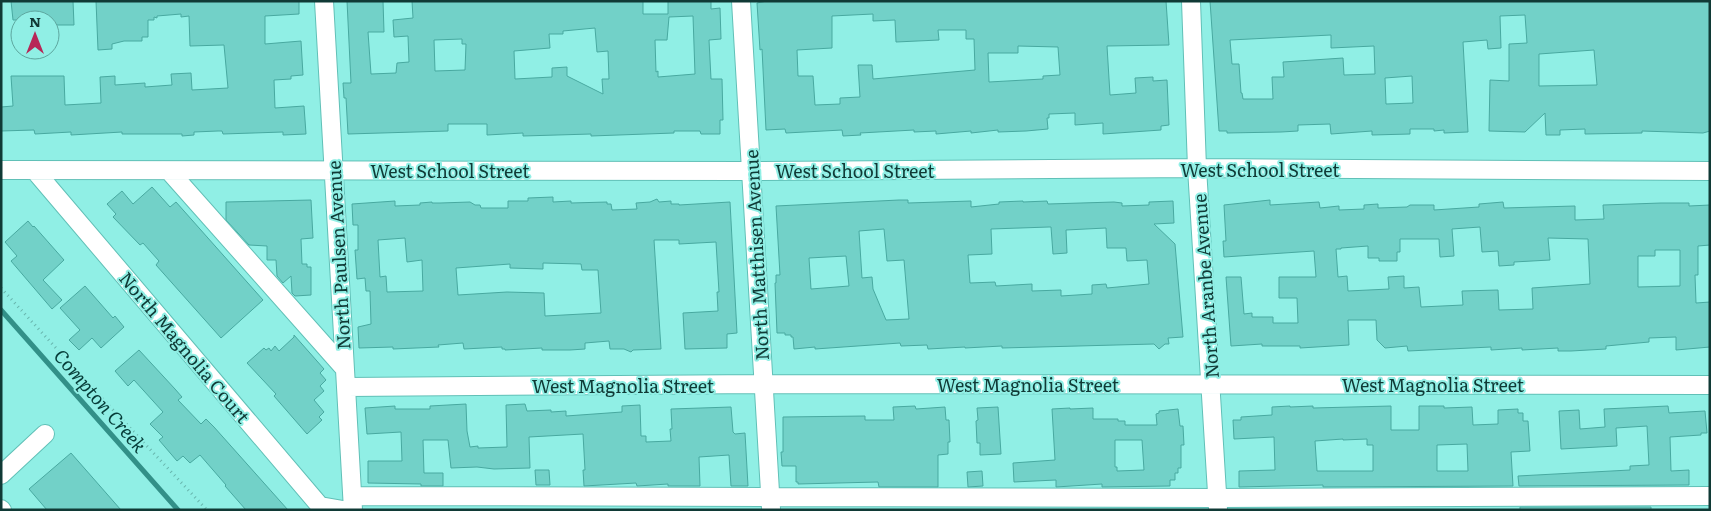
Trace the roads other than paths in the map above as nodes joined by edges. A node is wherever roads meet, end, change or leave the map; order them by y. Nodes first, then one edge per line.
1 (324, 1) edge
2 (741, 1) edge
3 (1191, 1) edge
4 (1197, 168) junction
5 (1, 170) edge
6 (334, 170) junction
7 (35, 171) junction
8 (751, 171) junction
9 (1710, 171) edge
10 (170, 172) junction
11 (345, 369) junction
12 (764, 384) junction
13 (1211, 384) junction
14 (1710, 385) edge
15 (346, 387) junction
16 (45, 434) dead end
17 (1, 475) edge
18 (1710, 496) edge
19 (770, 504) edge
20 (1178, 504) edge
21 (1218, 504) edge
22 (349, 505) edge

1 - 6 street, North Paulsen Avenue
2 - 8 street, North Matthisen Avenue
3 - 4 street, North Aranbe Avenue
4 - 8 street, West School Street
4 - 9 street, West School Street
4 - 13 street, North Aranbe Avenue
5 - 7 street, West School Street
6 - 8 street, West School Street
6 - 10 street, West School Street
6 - 11 street, North Paulsen Avenue
7 - 10 street, West School Street
7 - 22 street, North Magnolia Court
8 - 12 street, North Matthisen Avenue
10 - 11 street
11 - 15 street, North Paulsen Avenue
12 - 13 street, West Magnolia Street
12 - 15 street, West Magnolia Street
12 - 19 street, North Matthisen Avenue
13 - 14 street, West Magnolia Street
13 - 21 street, North Aranbe Avenue
15 - 22 street, North Paulsen Avenue
16 - 17 street
18 - 21 street, North Magnolia Court
19 - 20 street, North Magnolia Court
19 - 22 street, North Magnolia Court
20 - 21 street, North Magnolia Court

